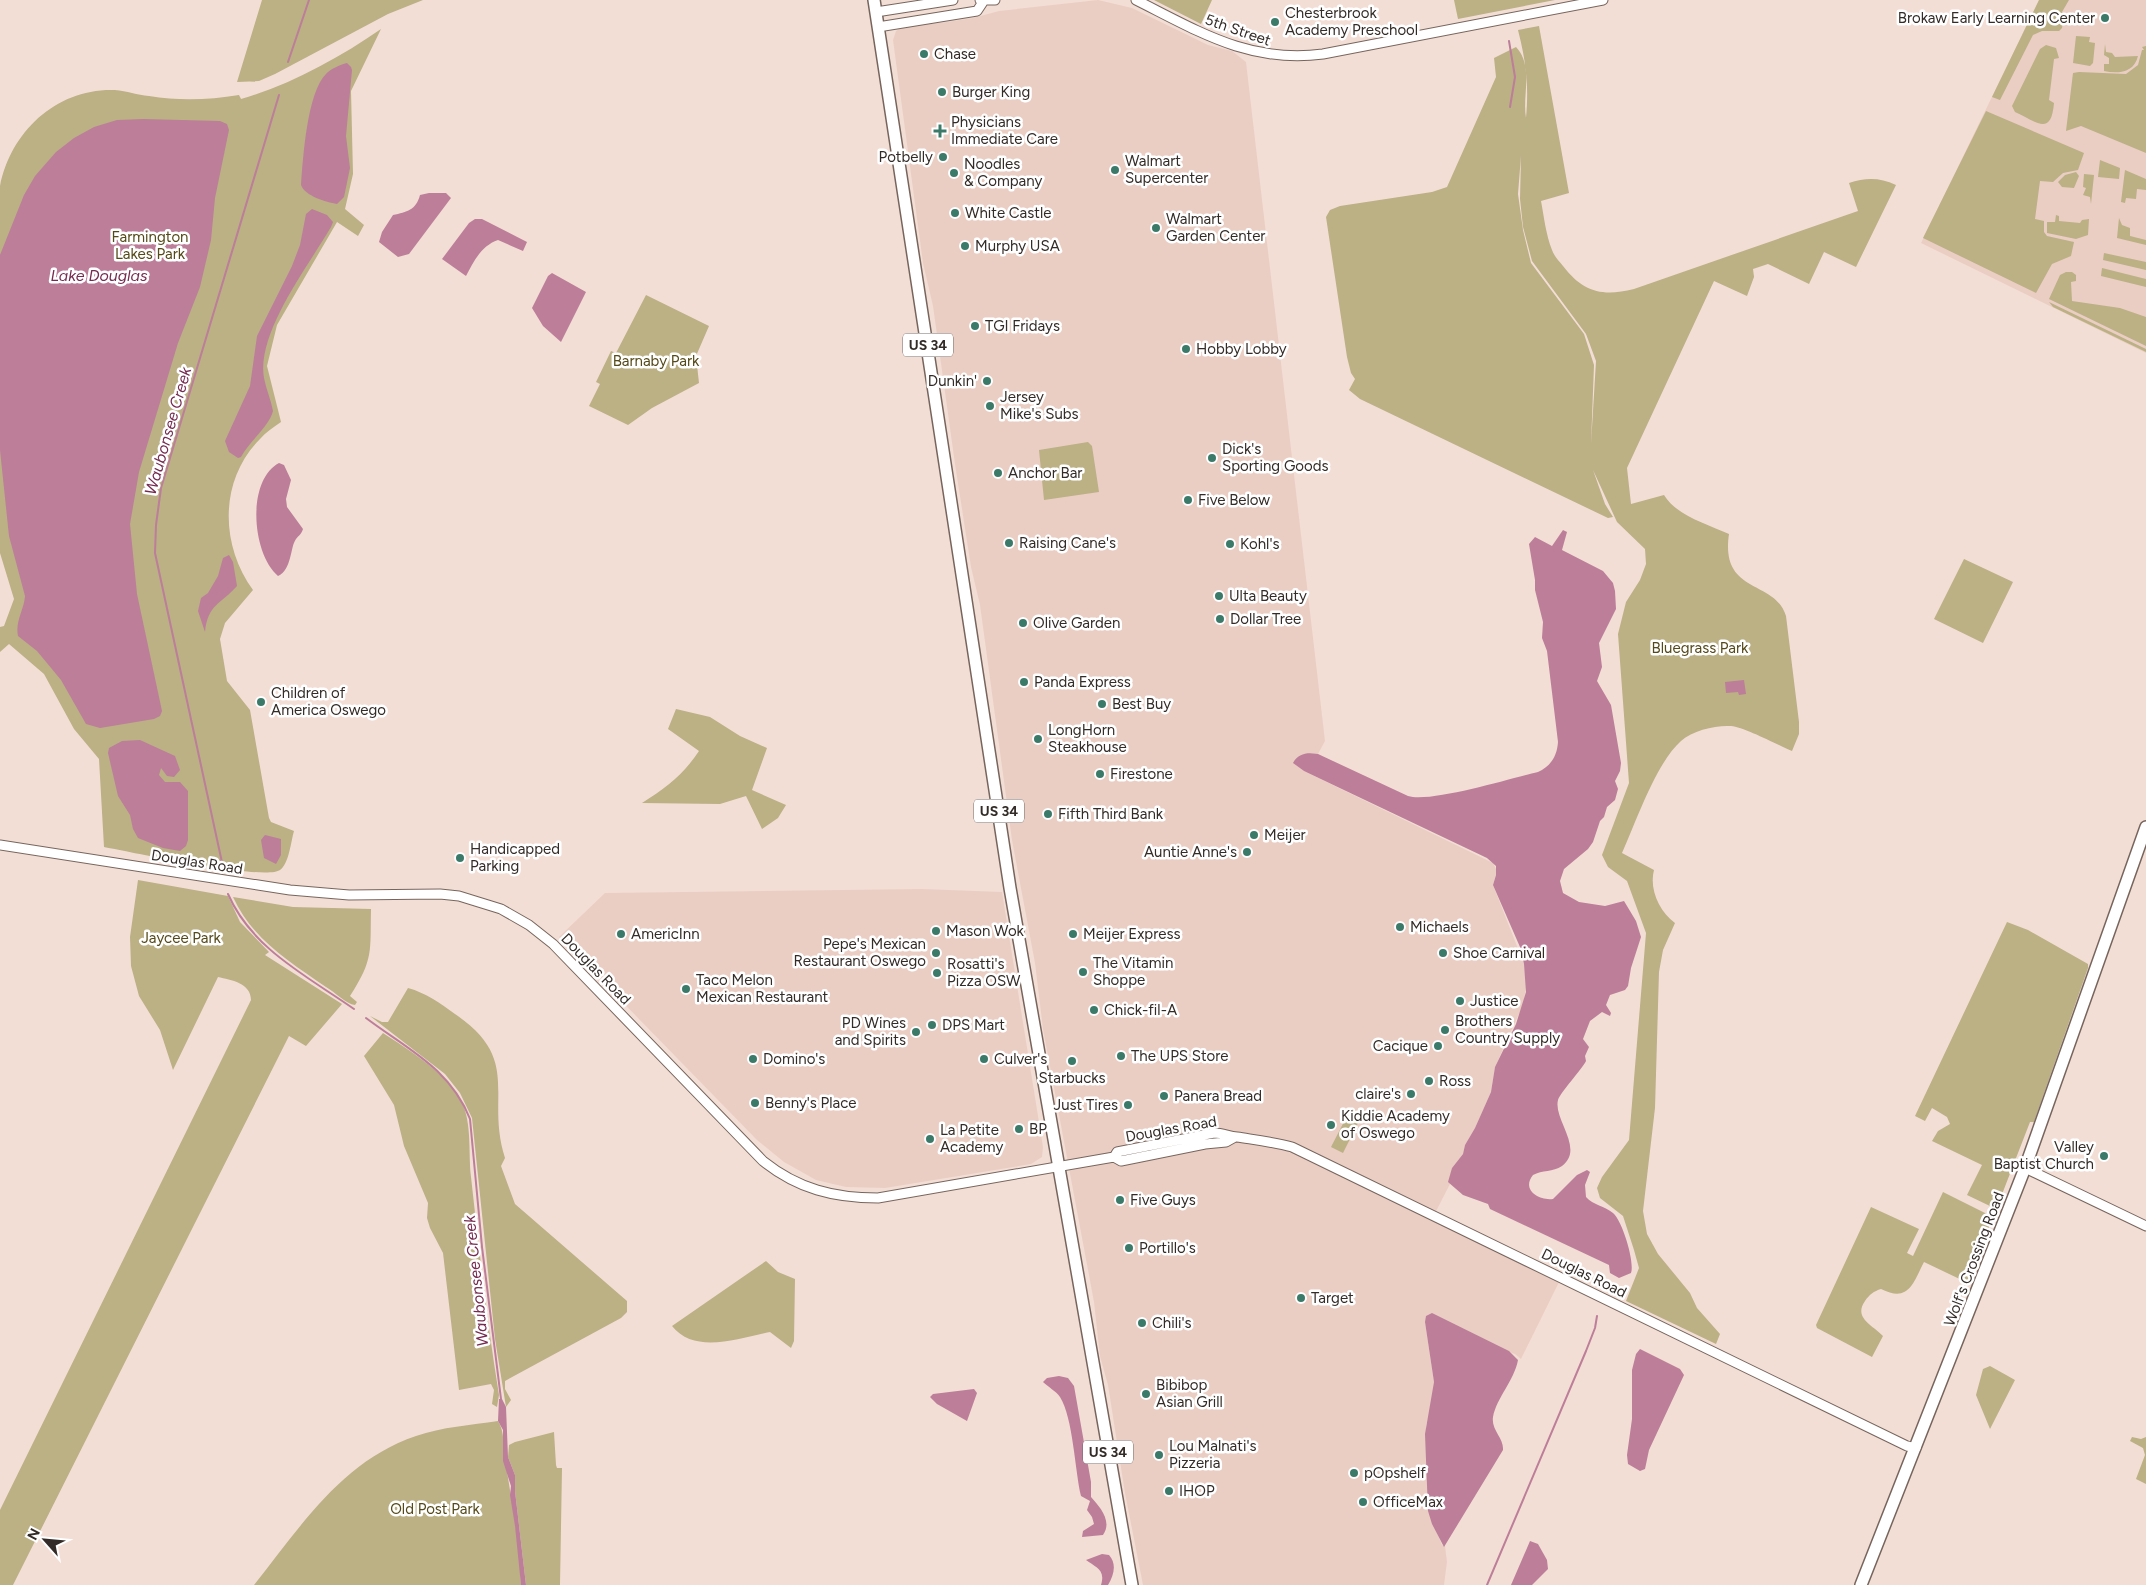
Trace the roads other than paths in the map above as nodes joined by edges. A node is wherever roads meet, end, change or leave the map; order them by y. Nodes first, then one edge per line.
1 (953, 0) edge
2 (995, 0) edge
3 (1136, 0) edge
4 (1602, 0) edge
5 (981, 1) edge
6 (875, 6) edge
7 (878, 27) junction
8 (2146, 827) edge
9 (0, 845) edge
10 (1059, 1167) junction
11 (2025, 1168) junction
12 (2146, 1226) edge
13 (1916, 1448) junction
14 (1132, 1585) edge
15 (1861, 1585) edge

1 - 6 street
2 - 5 street
3 - 4 street, 5th Street
5 - 7 street
6 - 7 main road, US 34
7 - 10 main road, US 34
8 - 11 main road, Wolf's Crossing Road
9 - 10 street, Douglas Road
10 - 13 street, Douglas Road
10 - 14 main road, US 34
11 - 12 street
11 - 13 main road, Wolf's Crossing Road
13 - 15 main road, Wolf's Crossing Road

